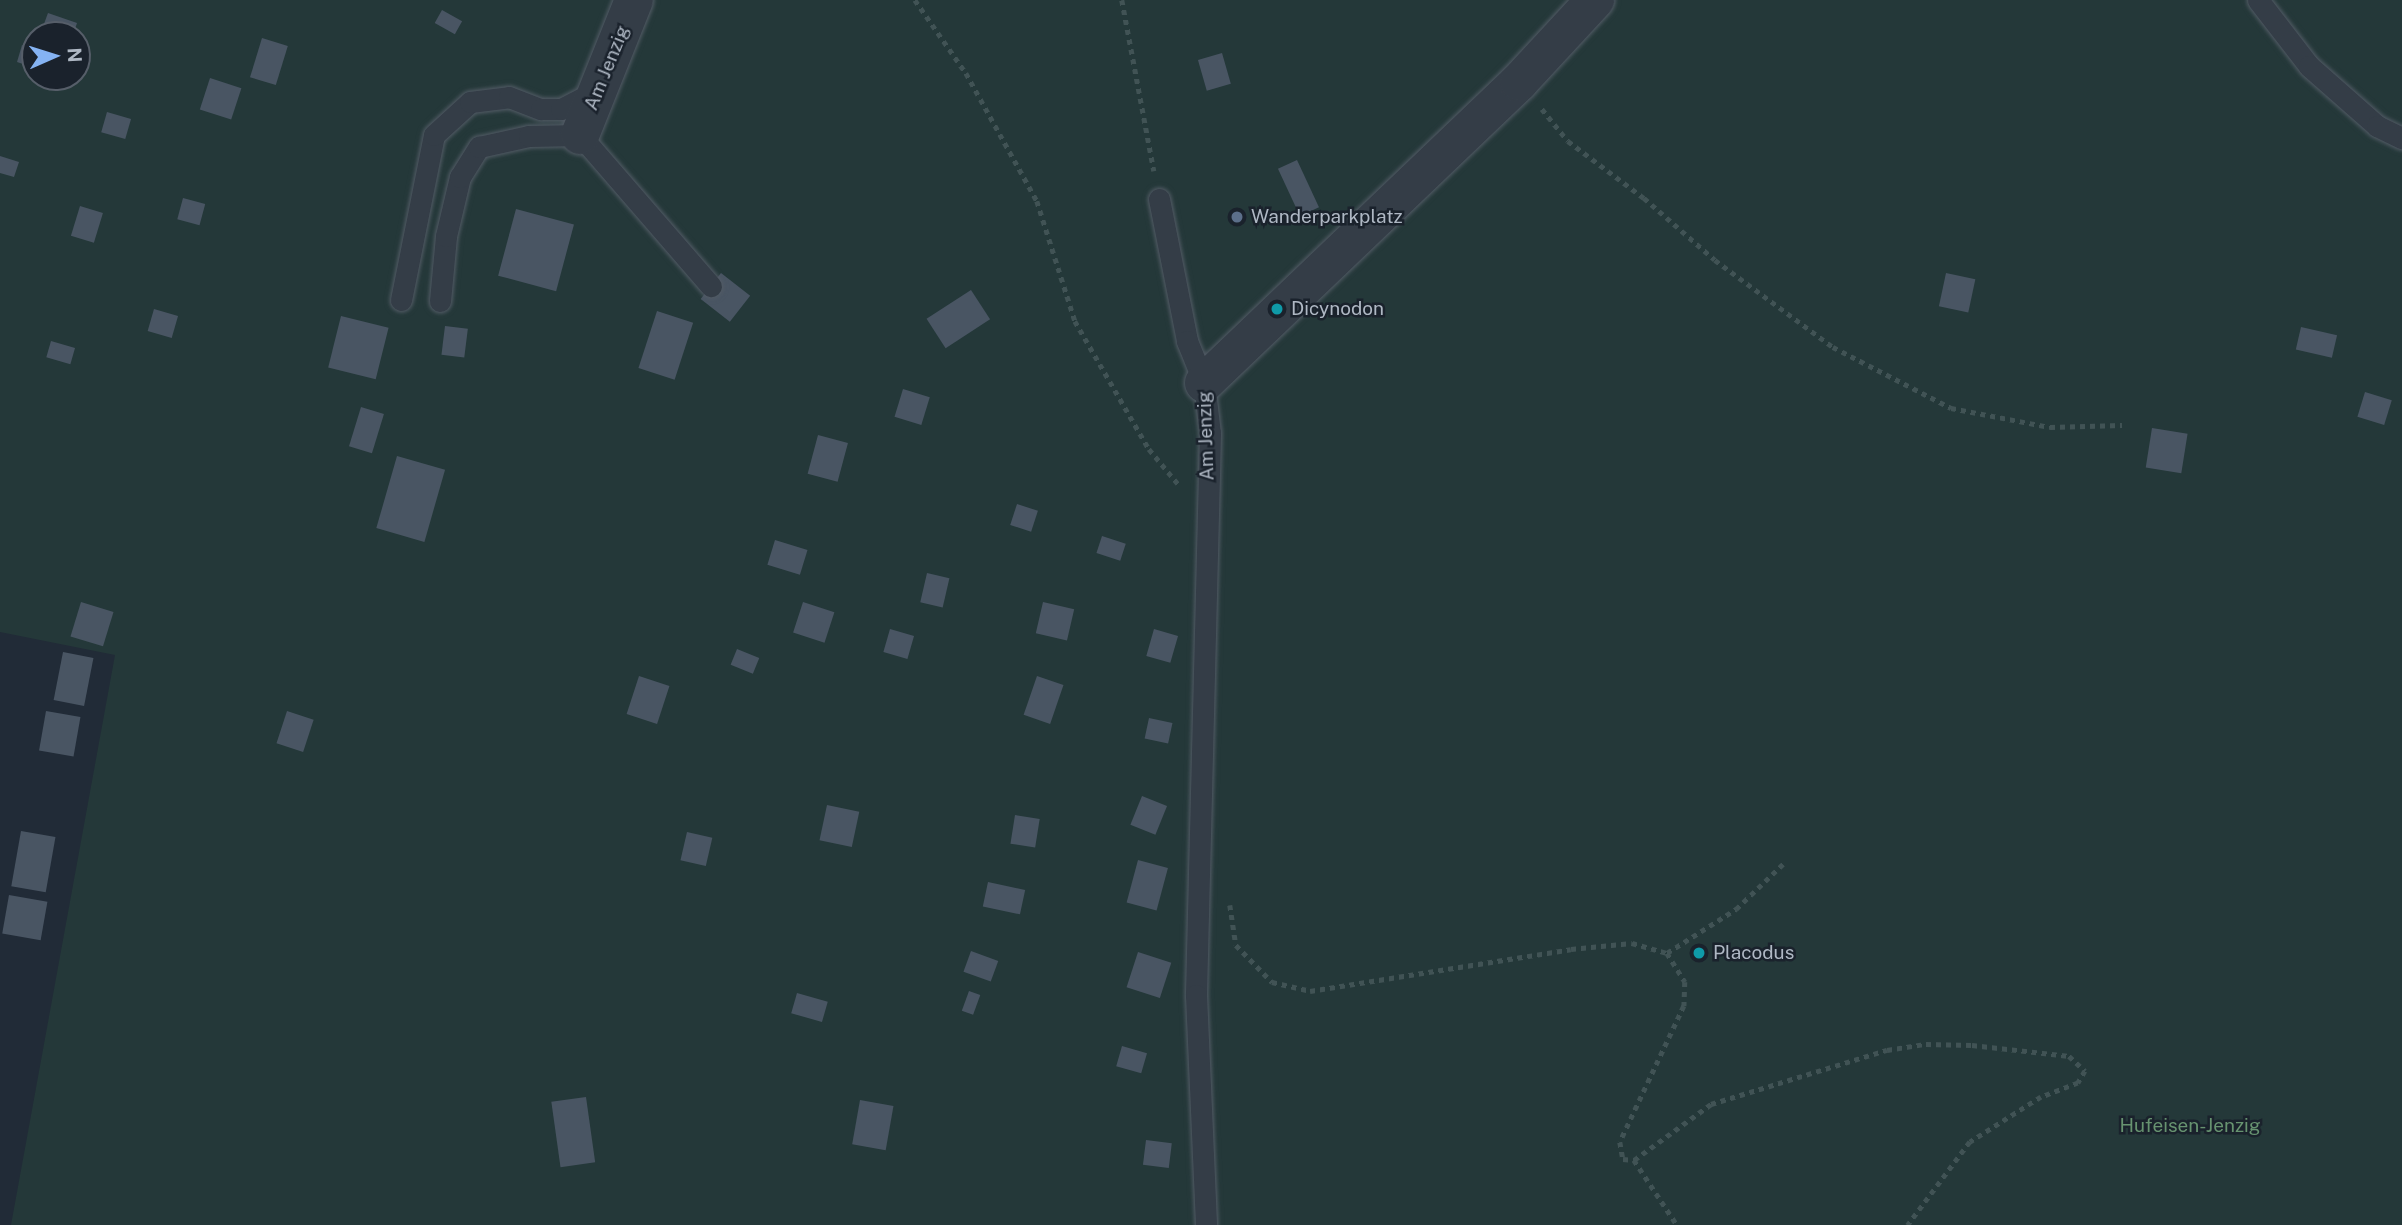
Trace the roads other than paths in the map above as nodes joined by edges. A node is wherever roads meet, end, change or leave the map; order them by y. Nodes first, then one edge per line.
1 (634, 0) edge
2 (1595, 0) edge
3 (2258, 0) edge
4 (600, 89) junction
5 (580, 135) junction
6 (2402, 138) edge
7 (1159, 199) road end
8 (711, 286) dead end
9 (401, 300) dead end
10 (440, 301) dead end
11 (1204, 383) junction
12 (1206, 1225) edge

1 - 4 street, Am Jenzig
2 - 11 street, Am Jenzig
3 - 6 lane
4 - 5 street, Am Jenzig
4 - 9 lane
5 - 8 lane
5 - 10 lane
7 - 11 lane
11 - 12 lane, Am Jenzig

